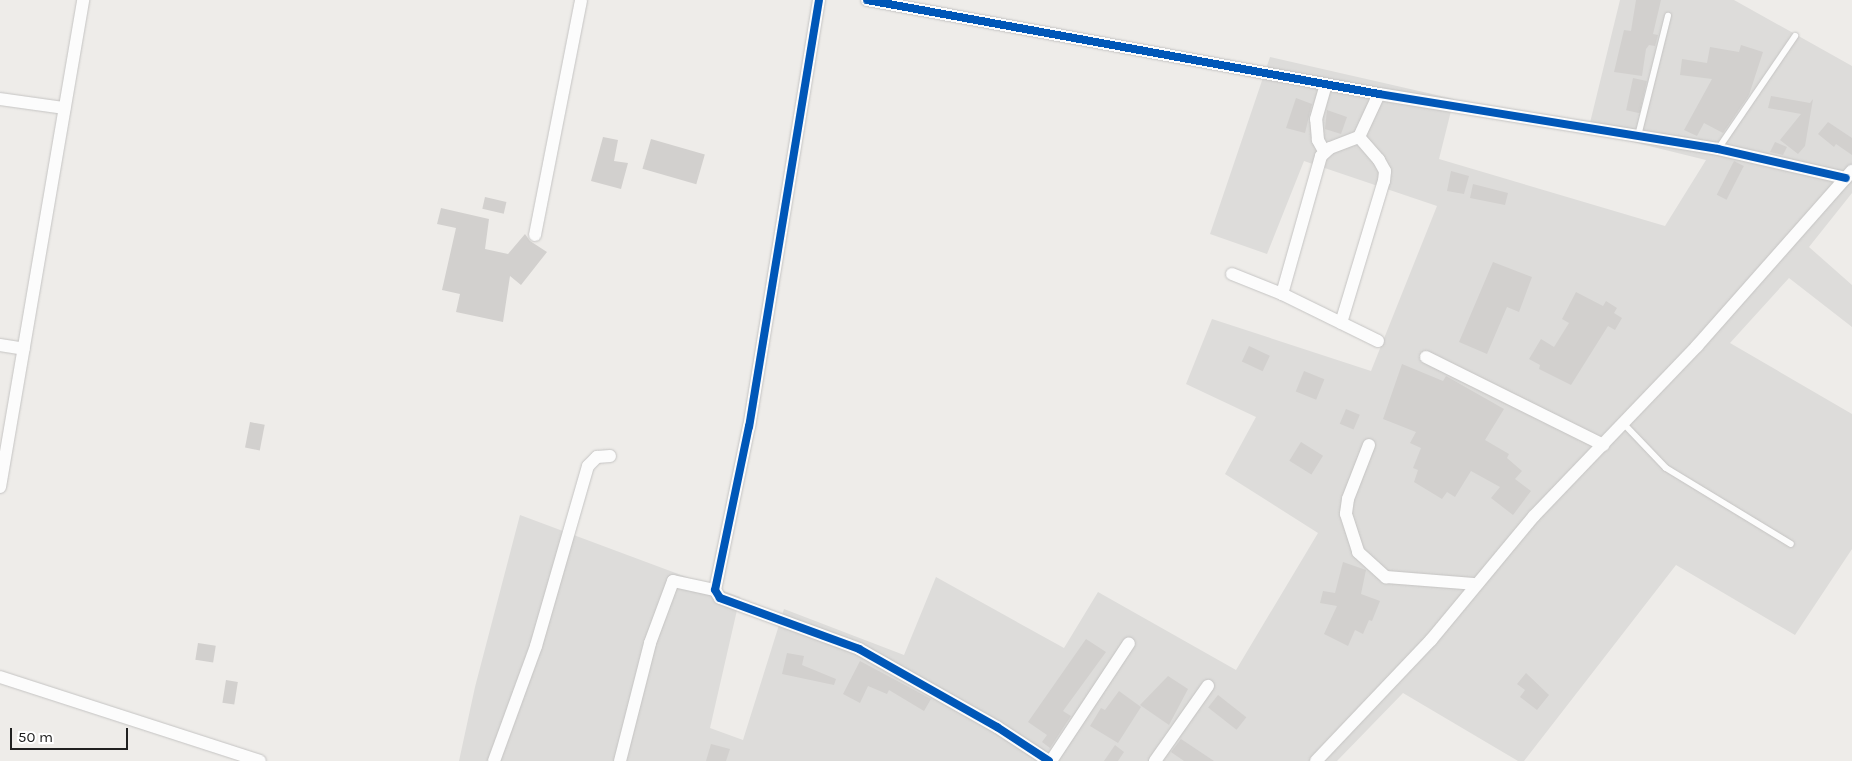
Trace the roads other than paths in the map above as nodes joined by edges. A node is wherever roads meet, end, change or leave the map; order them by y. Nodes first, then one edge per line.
1 (83, 0) edge
2 (581, 0) edge
3 (819, 0) edge
4 (867, 0) edge
5 (1668, 16) dead end
6 (1795, 36) dead end
7 (1326, 84) junction
8 (1379, 94) junction
9 (0, 100) edge
10 (64, 108) junction
11 (1638, 136) junction
12 (1359, 137) junction
13 (1718, 149) junction
14 (1324, 151) junction
15 (1849, 174) edge
16 (535, 235) dead end
17 (1232, 274) dead end
18 (1282, 294) junction
19 (1341, 323) junction
20 (1378, 341) dead end
21 (0, 345) edge
22 (24, 349) junction
23 (1426, 357) dead end
24 (1623, 423) junction
25 (1369, 445) dead end
26 (1603, 445) junction
27 (610, 456) dead end
28 (0, 487) edge
29 (1791, 544) dead end
30 (1474, 584) junction
31 (715, 590) junction
32 (1129, 642) dead end
33 (0, 677) edge
34 (1208, 686) dead end
35 (235, 757) edge
36 (260, 761) edge
37 (494, 761) edge
38 (620, 761) edge
39 (1050, 761) edge
40 (1155, 761) edge
41 (1316, 761) edge

1 - 10 street
2 - 16 street
3 - 31 street
4 - 7 street
5 - 11 lane
6 - 13 lane
7 - 8 street
7 - 14 street
8 - 11 street
8 - 12 street
9 - 10 street
10 - 22 street
11 - 13 street
12 - 14 street
12 - 19 street
13 - 15 street
14 - 18 street
15 - 24 street
17 - 18 street
18 - 19 street
19 - 20 street
21 - 22 street
22 - 28 street
23 - 26 street
24 - 26 street
24 - 29 lane
25 - 30 street
26 - 30 street
27 - 37 street
30 - 41 street
31 - 38 street
31 - 39 street
32 - 39 street
33 - 35 street
34 - 40 street
35 - 36 street

